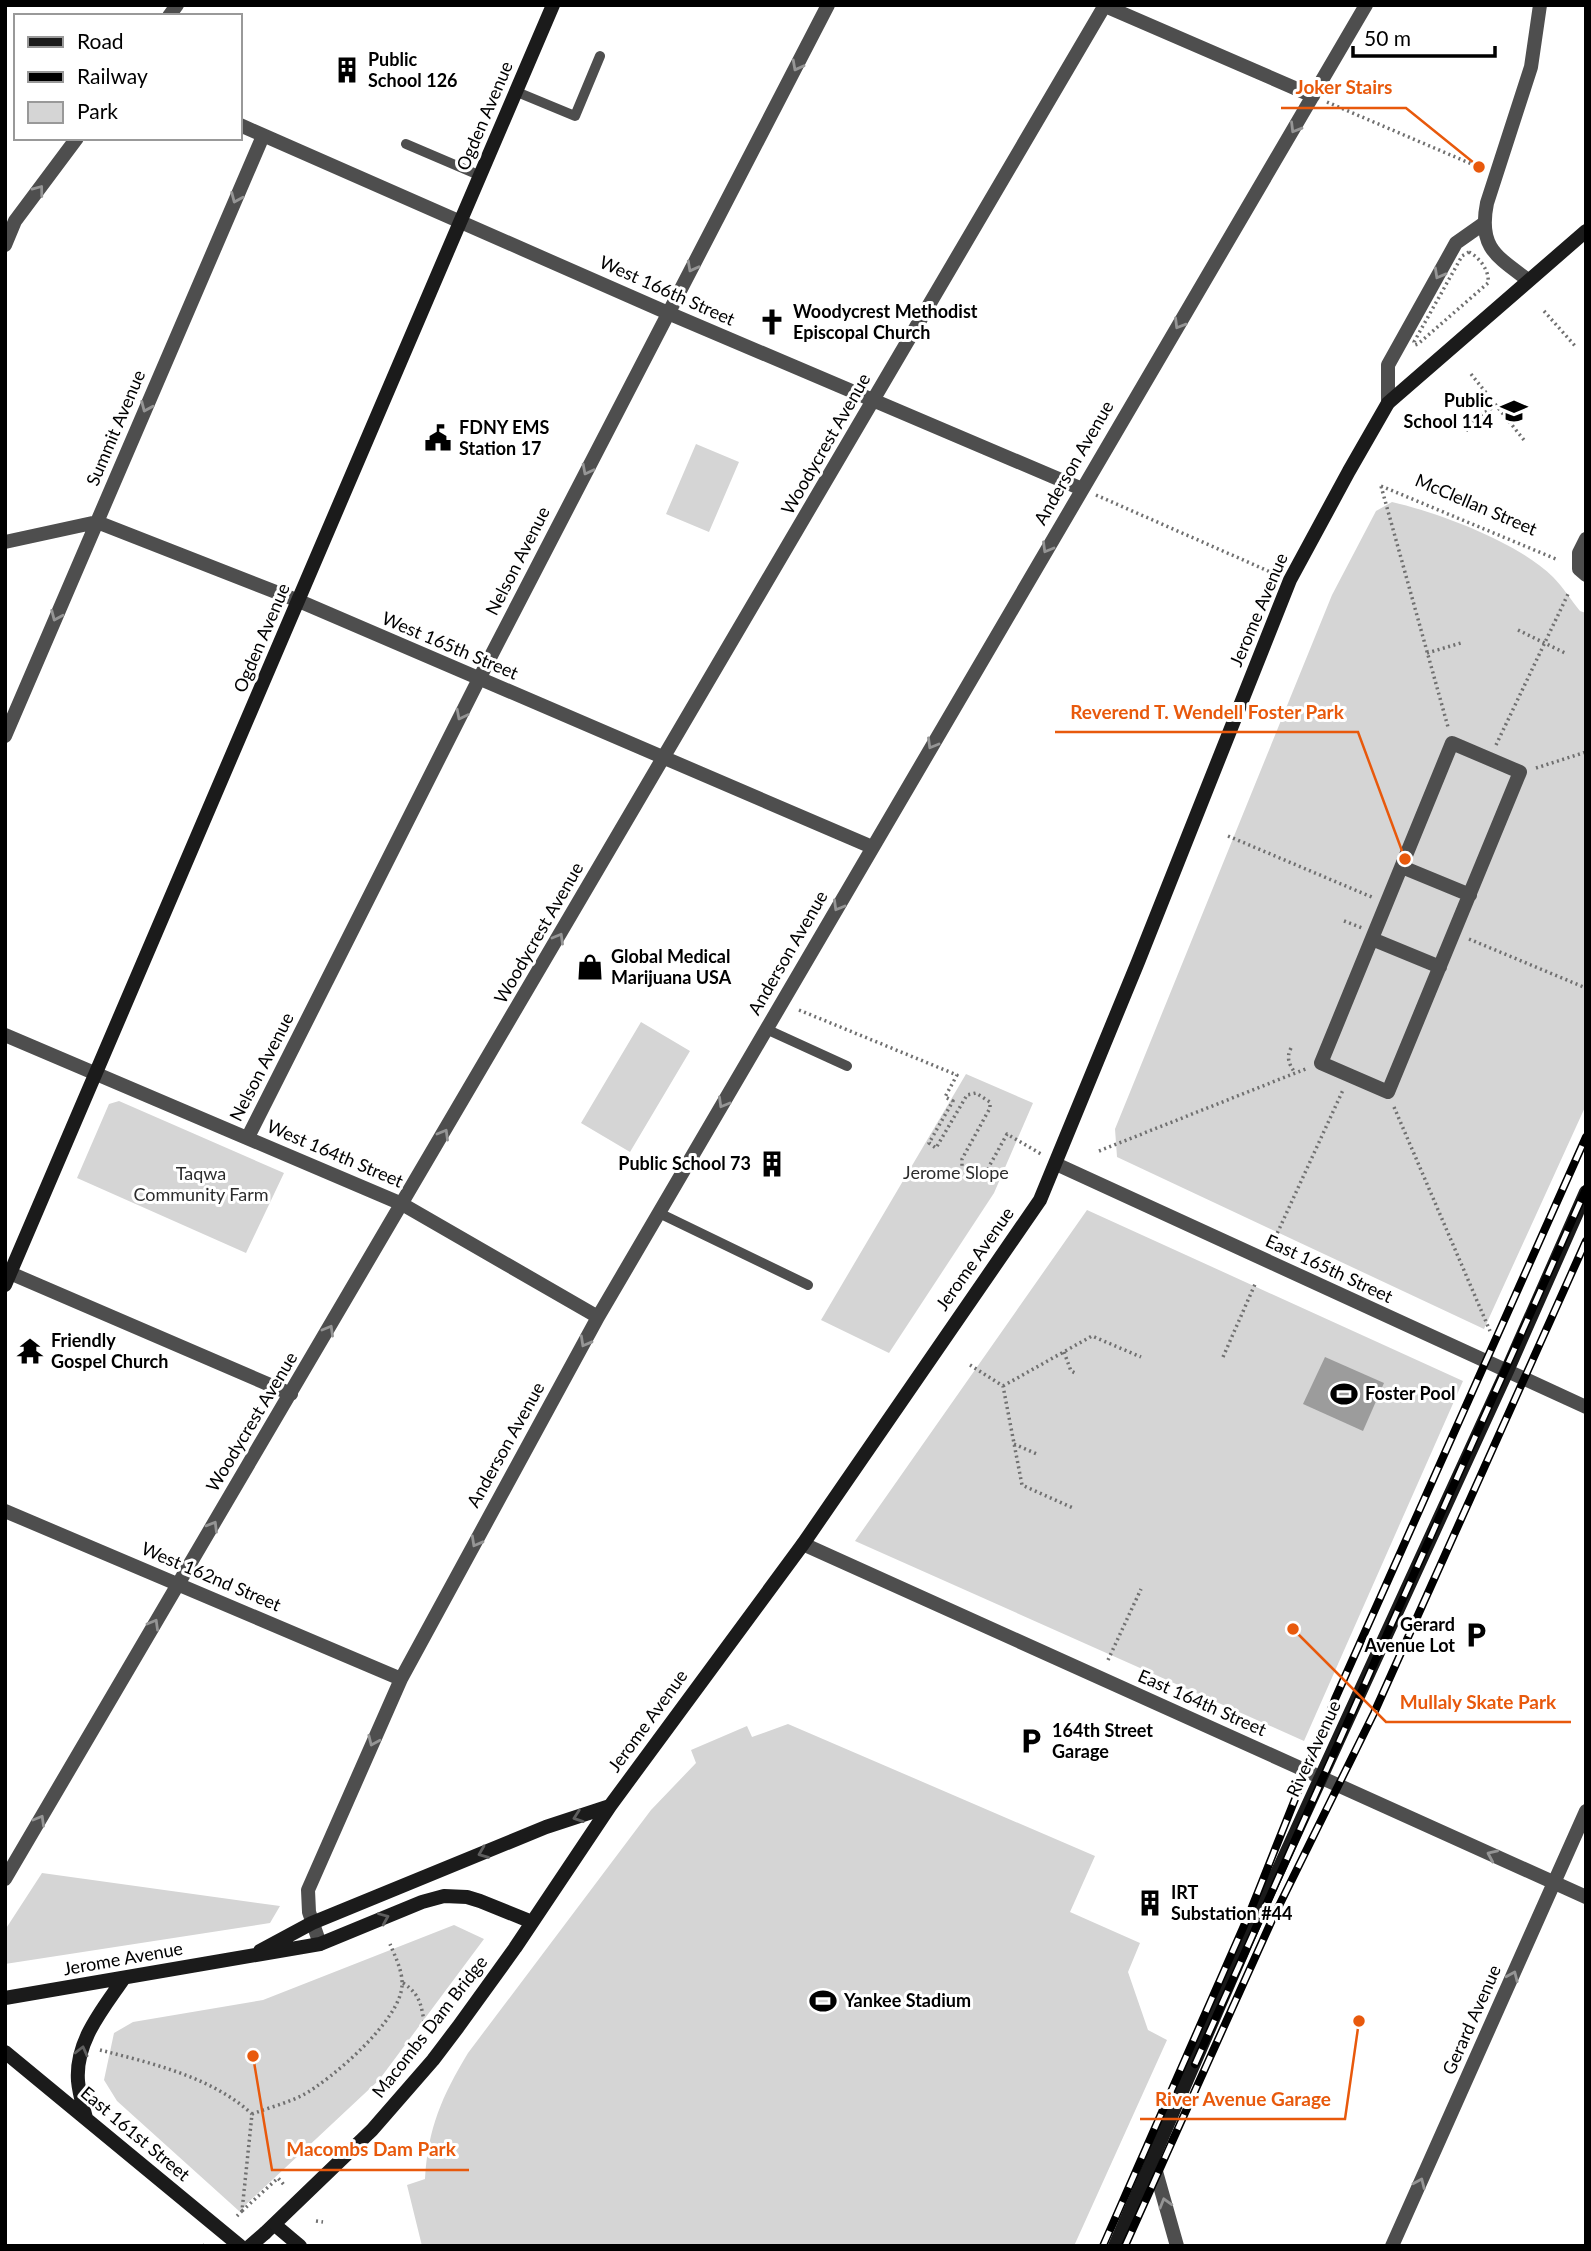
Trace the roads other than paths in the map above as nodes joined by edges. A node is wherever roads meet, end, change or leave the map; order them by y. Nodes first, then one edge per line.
1 (553, 5) edge
2 (828, 5) edge
3 (1104, 5) edge
4 (1366, 5) edge
5 (1540, 5) edge
6 (600, 56) dead end
7 (517, 92) junction
8 (1313, 96) junction
9 (242, 126) edge
10 (263, 136) junction
11 (75, 140) edge
12 (405, 144) dead end
13 (481, 176) junction
14 (10, 218) edge
15 (461, 222) junction
16 (1483, 224) junction
17 (1586, 231) edge
18 (5, 245) edge
19 (1528, 280) junction
20 (668, 313) junction
21 (873, 401) junction
22 (1388, 402) junction
23 (1082, 489) junction
24 (97, 522) junction
25 (1586, 539) edge
26 (5, 542) edge
27 (1583, 572) edge
28 (299, 601) junction
29 (479, 679) junction
30 (5, 736) edge
31 (664, 759) junction
32 (872, 847) junction
33 (1402, 867) junction
34 (1470, 895) junction
35 (1372, 939) junction
36 (1440, 967) junction
37 (766, 1028) junction
38 (5, 1035) edge
39 (847, 1066) dead end
40 (96, 1074) junction
41 (248, 1137) junction
42 (1056, 1164) junction
43 (1586, 1192) edge
44 (402, 1204) junction
45 (659, 1213) junction
46 (8, 1279) edge
47 (808, 1285) dead end
48 (598, 1317) junction
49 (1507, 1371) junction
50 (291, 1394) junction
51 (1586, 1408) edge
52 (5, 1511) edge
53 (803, 1544) junction
54 (177, 1584) junction
55 (401, 1679) junction
56 (1322, 1778) junction
57 (610, 1806) junction
58 (1586, 1811) edge
59 (5, 1879) edge
60 (1554, 1883) junction
61 (1586, 1897) edge
62 (532, 1922) junction
63 (312, 1923) junction
64 (320, 1944) junction
65 (248, 1957) junction
66 (124, 1978) junction
67 (5, 1998) edge
68 (5, 2053) edge
69 (86, 2118) junction
70 (1153, 2161) junction
71 (270, 2229) junction
72 (240, 2246) edge
73 (250, 2246) edge
74 (300, 2246) edge
75 (1115, 2246) edge
76 (1177, 2246) edge
77 (1392, 2246) edge

1 - 7 main road, Ogden Avenue
2 -> 20 street, Nelson Avenue
3 - 8 street
3 - 21 street, Woodycrest Avenue
4 - 8 street, Anderson Avenue
5 - 16 street
6 - 7 lane
7 - 13 main road, Ogden Avenue
8 -> 23 street, Anderson Avenue
9 - 10 street, West 166th Street
10 - 15 street, West 166th Street
10 -> 24 street, Summit Avenue
14 -> 11 street
12 - 13 lane
13 - 15 main road, Ogden Avenue
14 - 18 street
15 - 20 street, West 166th Street
15 - 28 main road, Ogden Avenue
16 - 19 street
16 -> 22 street
17 - 19 main road, Jerome Avenue
19 - 22 main road, Jerome Avenue
20 - 21 street, West 166th Street
20 -> 29 street, Nelson Avenue
21 - 23 street, West 166th Street
21 - 31 street, Woodycrest Avenue
22 - 42 main road, Jerome Avenue
23 -> 32 street, Anderson Avenue
24 - 26 street
24 - 28 street, West 165th Street
24 -> 30 street, Summit Avenue
25 - 27 street
28 - 29 street, West 165th Street
28 - 40 main road, Ogden Avenue
29 - 31 street, West 165th Street
29 -> 41 street, Nelson Avenue
31 - 32 street, West 165th Street
44 -> 31 street, Woodycrest Avenue
32 -> 37 street, Anderson Avenue
33 - 34 street
33 - 34 street
33 - 35 street
34 - 36 street
35 - 36 street
35 - 36 street
37 - 39 lane
37 -> 45 street, Anderson Avenue
38 - 40 street, West 164th Street
40 - 41 street, West 164th Street
40 - 46 main road, Ogden Avenue
41 - 44 street, West 164th Street
42 - 49 street, East 165th Street
42 - 53 main road, Jerome Avenue
43 - 49 main road, River Avenue
44 - 48 street, West 164th Street
50 -> 44 street, Woodycrest Avenue
45 - 47 lane
45 - 48 street, Anderson Avenue
46 - 50 street
48 -> 55 street, Anderson Avenue
49 - 51 street, East 165th Street
49 - 56 main road, River Avenue
54 -> 50 street, Woodycrest Avenue
52 - 54 street, West 162nd Street
53 - 56 street, East 164th Street
53 - 57 main road, Jerome Avenue
54 - 55 street, West 162nd Street
59 -> 54 street, Woodycrest Avenue
55 -> 63 street, Anderson Avenue
60 -> 56 street, East 164th Street
56 - 70 main road, River Avenue
57 - 62 main road, Macombs Dam Bridge
57 -> 63 main road, Jerome Avenue
58 - 60 street, Gerard Avenue
60 - 61 street, East 164th Street
77 -> 60 street, Gerard Avenue
64 -> 62 main road, Jerome Avenue
62 - 71 main road, Macombs Dam Bridge
63 - 64 street, Anderson Avenue
63 - 65 main road, Jerome Avenue
64 - 65 main road, Jerome Avenue
65 - 66 main road, Jerome Avenue
66 - 67 main road, Jerome Avenue
69 -> 66 main road
68 - 69 main road, East 161st Street
69 - 72 main road, East 161st Street
70 - 75 main road, River Avenue
76 -> 70 street
71 - 73 main road, Macombs Dam Bridge, bridge
71 - 74 main road

